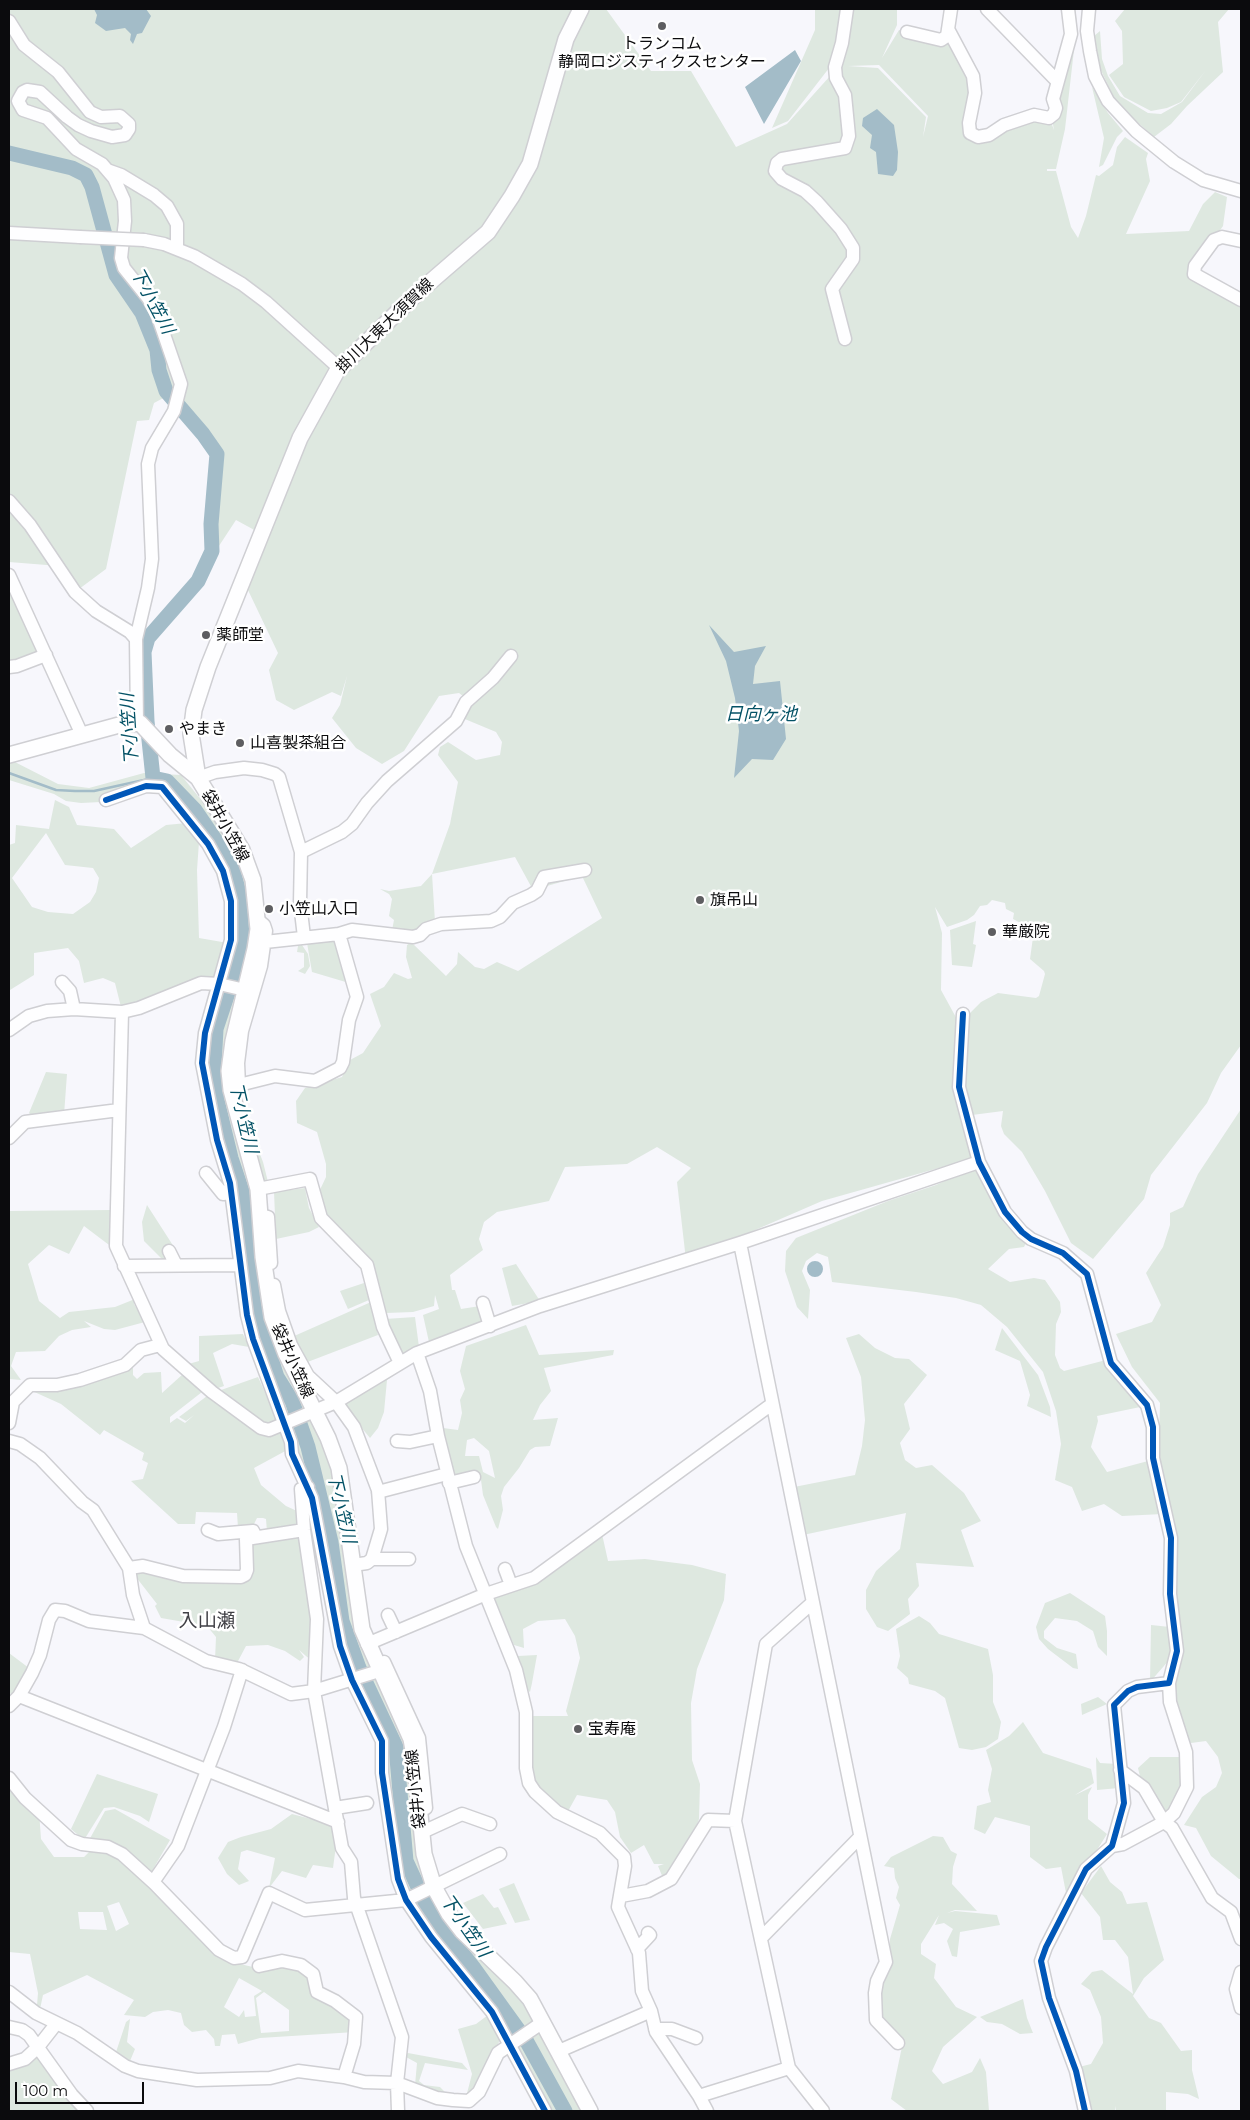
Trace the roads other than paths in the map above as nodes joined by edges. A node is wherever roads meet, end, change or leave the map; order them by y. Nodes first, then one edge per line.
1 (581, 9) edge
2 (847, 9) edge
3 (951, 9) edge
4 (959, 9) edge
5 (987, 9) edge
6 (1068, 9) edge
7 (1075, 9) edge
8 (1089, 9) edge
9 (9, 21) edge
10 (1087, 31) junction
11 (907, 32) dead end
12 (950, 32) junction
13 (1057, 81) junction
14 (107, 170) junction
15 (1241, 191) edge
16 (9, 234) edge
17 (1241, 241) edge
18 (176, 248) junction
19 (1241, 300) edge
20 (845, 339) dead end
21 (339, 368) junction
22 (9, 501) edge
23 (9, 576) edge
24 (136, 639) junction
25 (46, 655) junction
26 (511, 656) dead end
27 (9, 667) edge
28 (139, 723) junction
29 (82, 735) junction
30 (9, 755) edge
31 (198, 778) junction
32 (106, 800) dead end
33 (301, 852) junction
34 (585, 870) dead end
35 (258, 920) junction
36 (340, 934) junction
37 (304, 937) junction
38 (265, 942) junction
39 (62, 982) dead end
40 (219, 984) junction
41 (245, 990) junction
42 (74, 1009) junction
43 (122, 1012) junction
44 (963, 1014) dead end
45 (9, 1030) edge
46 (235, 1087) junction
47 (119, 1110) junction
48 (9, 1138) edge
49 (979, 1162) junction
50 (206, 1173) dead end
51 (258, 1189) junction
52 (232, 1193) junction
53 (260, 1215) junction
54 (740, 1243) junction
55 (169, 1251) dead end
56 (240, 1265) junction
57 (124, 1266) junction
58 (176, 1266) junction
59 (483, 1303) dead end
60 (490, 1326) junction
61 (160, 1345) junction
62 (417, 1353) junction
63 (400, 1362) junction
64 (336, 1402) junction
65 (772, 1404) junction
66 (314, 1410) junction
67 (9, 1423) edge
68 (283, 1424) junction
69 (438, 1436) junction
70 (397, 1440) dead end
71 (9, 1441) edge
72 (474, 1477) dead end
73 (448, 1479) junction
74 (308, 1487) junction
75 (378, 1492) junction
76 (208, 1530) dead end
77 (304, 1530) junction
78 (255, 1536) junction
79 (372, 1559) junction
80 (409, 1560) dead end
81 (353, 1565) junction
82 (129, 1568) junction
83 (504, 1569) dead end
84 (511, 1586) junction
85 (486, 1594) junction
86 (812, 1602) junction
87 (388, 1615) dead end
88 (144, 1628) junction
89 (396, 1632) junction
90 (371, 1643) junction
91 (242, 1670) junction
92 (379, 1671) junction
93 (352, 1680) junction
94 (1169, 1683) junction
95 (314, 1691) junction
96 (19, 1696) junction
97 (9, 1706) edge
98 (208, 1770) junction
99 (1120, 1770) junction
100 (9, 1778) edge
101 (367, 1803) dead end
102 (335, 1808) junction
103 (735, 1821) junction
104 (338, 1822) junction
105 (1164, 1822) junction
106 (490, 1824) dead end
107 (424, 1831) junction
108 (859, 1838) junction
109 (1112, 1846) junction
110 (500, 1854) dead end
111 (153, 1882) junction
112 (434, 1887) junction
113 (621, 1896) junction
114 (406, 1900) junction
115 (356, 1905) junction
116 (648, 1933) dead end
117 (761, 1938) junction
118 (1241, 1939) edge
119 (637, 1949) junction
120 (259, 1966) dead end
121 (1241, 1972) edge
122 (9, 1992) edge
123 (1241, 2008) edge
124 (651, 2011) junction
125 (543, 2022) junction
126 (56, 2024) junction
127 (9, 2028) edge
128 (655, 2029) junction
129 (696, 2038) dead end
130 (898, 2043) dead end
131 (508, 2044) junction
132 (38, 2047) junction
133 (559, 2051) junction
134 (9, 2064) edge
135 (789, 2068) junction
136 (344, 2077) junction
137 (397, 2084) junction
138 (699, 2096) junction
139 (88, 2111) edge
140 (398, 2111) edge
141 (545, 2111) edge
142 (590, 2111) edge
143 (707, 2111) edge
144 (822, 2111) edge
145 (1085, 2111) edge

1 - 21 main road, 掛川大東大須賀線
2 - 20 street
3 - 12 street
4 - 12 street
5 - 13 street
6 - 13 street
7 - 10 street
8 - 10 street
9 - 14 street
10 - 15 street
11 - 12 street
12 - 13 street
14 - 18 street
14 - 24 street
16 - 18 street, bridge
17 - 19 street
18 - 21 street
21 - 31 main road, 掛川大東大須賀線
22 - 24 street
23 - 25 street
24 - 28 street
25 - 27 street
25 - 29 street
26 - 33 street
28 - 29 main road
28 - 31 main road, 袋井小笠線
29 - 30 main road
31 - 33 street
31 - 35 main road, 袋井小笠線
32 - 40 street
33 - 37 street
34 - 36 street
35 - 38 street
35 - 41 main road, 袋井小笠線
36 - 37 street
36 - 46 street
37 - 38 street
38 - 46 street
39 - 42 street
40 - 41 street
40 - 43 street
40 - 52 street
41 - 46 main road, 袋井小笠線
42 - 43 street
42 - 45 street
43 - 47 street
44 - 49 street
46 - 51 main road, 袋井小笠線
47 - 48 street
47 - 57 street
49 - 54 street
49 - 94 street
50 - 52 street
51 - 53 main road, 袋井小笠線
51 - 63 street
52 - 56 street
53 - 64 street
53 - 66 main road, 袋井小笠線
54 - 60 street
54 - 65 street
55 - 58 street
56 - 58 street
56 - 68 street
57 - 58 street
57 - 61 street
59 - 60 street
60 - 62 street
61 - 67 street
61 - 68 street
62 - 63 street
62 - 69 street
63 - 64 street
64 - 66 street
64 - 75 street
65 - 84 street
65 - 86 street
66 - 68 street
66 - 81 main road, 袋井小笠線
68 - 74 street
69 - 70 street
69 - 73 street
71 - 82 street
72 - 73 street
73 - 75 street
73 - 85 street
74 - 77 street
74 - 93 street
75 - 79 street
76 - 78 street
77 - 78 street
77 - 95 street
78 - 82 street
79 - 80 street
79 - 81 street
81 - 90 main road, 袋井小笠線
82 - 88 street
83 - 84 street
84 - 85 street
85 - 89 street
85 - 113 street
86 - 103 street
86 - 108 street
87 - 89 street
88 - 91 street
88 - 96 street
89 - 90 street
90 - 92 main road, 袋井小笠線
90 - 107 street
91 - 95 street
91 - 98 street
92 - 93 street
92 - 107 main road, 袋井小笠線
93 - 95 street
93 - 114 street
94 - 99 street
94 - 105 street
95 - 102 street
96 - 97 street
96 - 98 street
98 - 104 street
98 - 111 street
99 - 105 street
99 - 109 street
100 - 111 street
101 - 102 street
102 - 104 street
103 - 113 street
103 - 117 street
104 - 115 street
105 - 109 street
105 - 118 street
106 - 107 street
107 - 112 main road, 袋井小笠線
108 - 117 street
108 - 130 street
109 - 145 street
110 - 112 street
111 - 115 street
112 - 114 street
112 - 125 main road, 袋井小笠線
113 - 119 street
114 - 115 street
114 - 131 street
115 - 137 street
116 - 119 street
117 - 135 street
119 - 124 street
120 - 136 street
121 - 123 street
122 - 126 street
124 - 128 street
124 - 133 street
125 - 131 street
125 - 133 main road, 袋井小笠線
126 - 132 street
126 - 136 street
127 - 132 street
128 - 129 street
128 - 138 street
131 - 137 street
131 - 141 street
132 - 134 street
132 - 139 street
133 - 142 main road, 袋井小笠線
135 - 138 street
135 - 144 street
136 - 137 street
137 - 140 street
138 - 143 street

